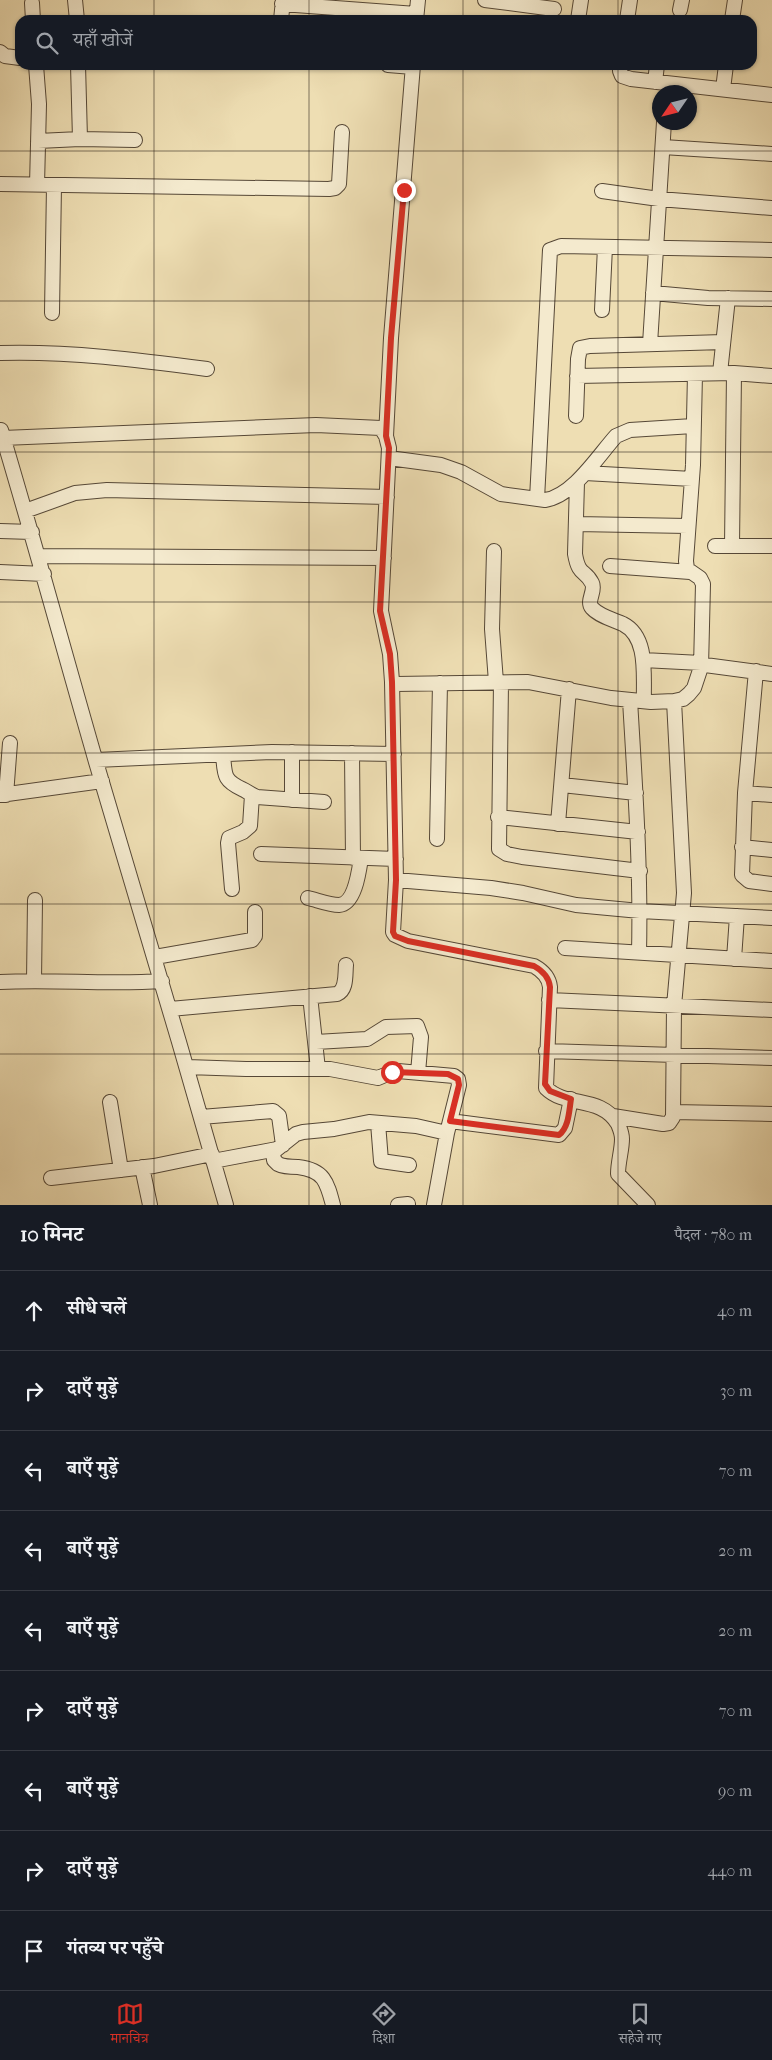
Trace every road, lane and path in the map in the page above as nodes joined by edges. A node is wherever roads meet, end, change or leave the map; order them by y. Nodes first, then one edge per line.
1 (75, 0) edge
2 (485, 0) edge
3 (581, 0) edge
4 (630, 0) edge
5 (735, 0) edge
6 (282, 2) edge
7 (32, 3) dead end
8 (554, 9) dead end
9 (417, 11) edge
10 (33, 15) edge
11 (76, 15) edge
12 (281, 15) edge
13 (579, 15) edge
14 (628, 15) edge
15 (733, 15) edge
16 (0, 52) edge
17 (15, 57) edge
18 (36, 70) edge
19 (78, 70) edge
20 (413, 70) edge
21 (620, 70) edge
22 (658, 70) edge
23 (725, 70) edge
24 (658, 85) edge
25 (663, 85) edge
26 (697, 88) edge
27 (722, 89) junction
28 (772, 95) edge
29 (663, 130) edge
30 (342, 132) dead end
31 (80, 139) junction
32 (135, 140) dead end
33 (38, 141) junction
34 (662, 147) junction
35 (772, 154) edge
36 (0, 184) edge
37 (37, 185) junction
38 (54, 185) junction
39 (602, 191) dead end
40 (658, 199) junction
41 (772, 208) edge
42 (605, 247) junction
43 (657, 248) junction
44 (772, 250) edge
45 (653, 293) junction
46 (728, 298) junction
47 (772, 299) edge
48 (602, 310) dead end
49 (52, 313) dead end
50 (723, 342) junction
51 (650, 344) junction
52 (0, 354) edge
53 (207, 370) dead end
54 (720, 373) junction
55 (734, 373) junction
56 (694, 374) junction
57 (577, 376) junction
58 (772, 376) edge
59 (576, 416) dead end
60 (694, 426) junction
61 (1, 433) edge
62 (386, 436) junction
63 (389, 458) junction
64 (581, 478) junction
65 (692, 479) junction
66 (387, 497) junction
67 (537, 499) junction
68 (25, 511) junction
69 (576, 524) junction
70 (688, 526) junction
71 (0, 531) edge
72 (32, 532) junction
73 (715, 546) dead end
74 (732, 546) junction
75 (772, 546) edge
76 (494, 551) dead end
77 (39, 556) junction
78 (384, 558) junction
79 (610, 566) dead end
80 (0, 572) edge
81 (690, 572) junction
82 (44, 574) junction
83 (643, 660) junction
84 (701, 665) junction
85 (756, 671) junction
86 (772, 674) edge
87 (392, 682) junction
88 (498, 682) junction
89 (440, 683) junction
90 (570, 689) junction
91 (637, 701) junction
92 (674, 701) junction
93 (10, 743) dead end
94 (292, 752) junction
95 (352, 753) junction
96 (394, 754) junction
97 (223, 755) junction
98 (96, 760) junction
99 (102, 781) junction
100 (562, 785) junction
101 (636, 793) junction
102 (745, 793) junction
103 (3, 795) edge
104 (252, 795) junction
105 (772, 795) edge
106 (292, 800) junction
107 (324, 802) dead end
108 (498, 818) junction
109 (558, 824) junction
110 (638, 832) junction
111 (437, 839) dead end
112 (742, 847) junction
113 (772, 850) edge
114 (261, 854) dead end
115 (357, 858) junction
116 (396, 859) junction
117 (640, 871) junction
118 (396, 880) junction
119 (772, 884) edge
120 (232, 889) dead end
121 (308, 898) dead end
122 (34, 900) dead end
123 (640, 911) junction
124 (255, 912) dead end
125 (682, 912) junction
126 (737, 916) junction
127 (772, 918) edge
128 (565, 948) dead end
129 (639, 953) junction
130 (678, 955) junction
131 (155, 957) junction
132 (734, 959) junction
133 (772, 961) edge
134 (346, 965) dead end
135 (34, 981) junction
136 (162, 981) junction
137 (0, 982) edge
138 (310, 996) junction
139 (549, 1000) junction
140 (674, 1006) junction
141 (170, 1009) junction
142 (772, 1010) edge
143 (316, 1042) junction
144 (546, 1051) junction
145 (673, 1055) junction
146 (772, 1058) edge
147 (187, 1067) junction
148 (318, 1069) junction
149 (418, 1072) junction
150 (571, 1099) junction
151 (110, 1102) dead end
152 (673, 1112) junction
153 (772, 1114) edge
154 (613, 1116) junction
155 (201, 1117) junction
156 (378, 1123) junction
157 (448, 1127) junction
158 (278, 1148) junction
159 (213, 1157) junction
160 (409, 1165) dead end
161 (142, 1167) junction
162 (121, 1170) junction
163 (51, 1178) dead end
164 (150, 1205) edge
165 (226, 1205) edge
166 (333, 1205) edge
167 (434, 1205) edge
168 (648, 1205) edge

1 - 11 street
2 - 8 street
3 - 13 street
4 - 14 street
5 - 15 street
6 - 9 street
6 - 12 street
7 - 10 street
16 - 17 street
18 - 33 street
19 - 31 street
20 - 62 street
21 - 24 street
22 - 25 street
23 - 27 street
26 - 27 street
27 - 28 street
29 - 34 street
30 - 38 street
31 - 32 street
31 - 33 street
33 - 37 street
34 - 35 street
34 - 40 street
36 - 37 street
37 - 38 street
38 - 49 street
39 - 40 street
40 - 41 street
40 - 43 street
42 - 43 street
42 - 48 street
42 - 67 street
43 - 44 street
43 - 45 street
45 - 46 street
45 - 51 street
46 - 47 street
46 - 50 street
50 - 51 street
50 - 54 street
51 - 57 street
52 - 53 street
54 - 55 street
54 - 56 street
55 - 58 street
55 - 74 street
56 - 57 street
56 - 60 street
57 - 59 street
60 - 64 street
60 - 65 street
61 - 62 street
61 - 68 street
62 - 63 street
63 - 66 street
63 - 67 street
64 - 65 street
64 - 67 street
64 - 69 street
65 - 70 street
66 - 68 street
66 - 78 street
68 - 72 street
69 - 70 street
69 - 83 street
70 - 81 street
71 - 72 street
72 - 77 street
73 - 74 street
74 - 75 street
76 - 88 street
77 - 78 street
77 - 82 street
78 - 87 street
79 - 81 street
80 - 82 street
81 - 84 street
82 - 98 street
83 - 84 street
83 - 91 street
84 - 85 street
84 - 92 street
85 - 86 street
85 - 102 street
87 - 89 street
87 - 96 street
88 - 89 street
88 - 90 street
88 - 108 street
89 - 111 street
90 - 91 street
90 - 100 street
91 - 92 street
91 - 101 street
92 - 125 street
93 - 103 street
94 - 95 street
94 - 97 street
94 - 106 street
95 - 96 street
95 - 115 street
96 - 116 street
97 - 98 street
97 - 104 street
98 - 99 street
99 - 103 street
99 - 131 street
100 - 101 street
100 - 109 street
101 - 110 street
102 - 105 street
102 - 112 street
104 - 106 street
104 - 120 street
106 - 107 street
108 - 109 street
108 - 117 street
109 - 110 street
110 - 117 street
112 - 113 street
112 - 119 street
114 - 115 street
115 - 116 street
115 - 121 street
116 - 118 street
117 - 123 street
118 - 123 street
118 - 139 street
122 - 135 street
123 - 125 street
123 - 129 street
124 - 131 street
125 - 126 street
125 - 130 street
126 - 127 street
126 - 132 street
128 - 129 street
129 - 130 street
130 - 132 street
130 - 140 street
131 - 136 street
132 - 133 street
134 - 138 street
135 - 136 street
135 - 137 street
136 - 141 street
138 - 141 street
138 - 143 street
139 - 140 street
139 - 144 street
140 - 142 street
140 - 145 street
141 - 147 street
143 - 148 street
143 - 149 street
144 - 145 street
144 - 150 street
145 - 146 street
145 - 152 street
147 - 148 street
147 - 155 street
148 - 149 street
149 - 157 street
150 - 154 street
150 - 157 street
151 - 162 street
152 - 153 street
152 - 154 street
154 - 168 street
155 - 158 street
155 - 159 street
156 - 157 street
156 - 158 street
156 - 160 street
157 - 167 street
158 - 159 street
158 - 166 street
159 - 161 street
159 - 165 street
161 - 162 street
161 - 164 street
162 - 163 street

